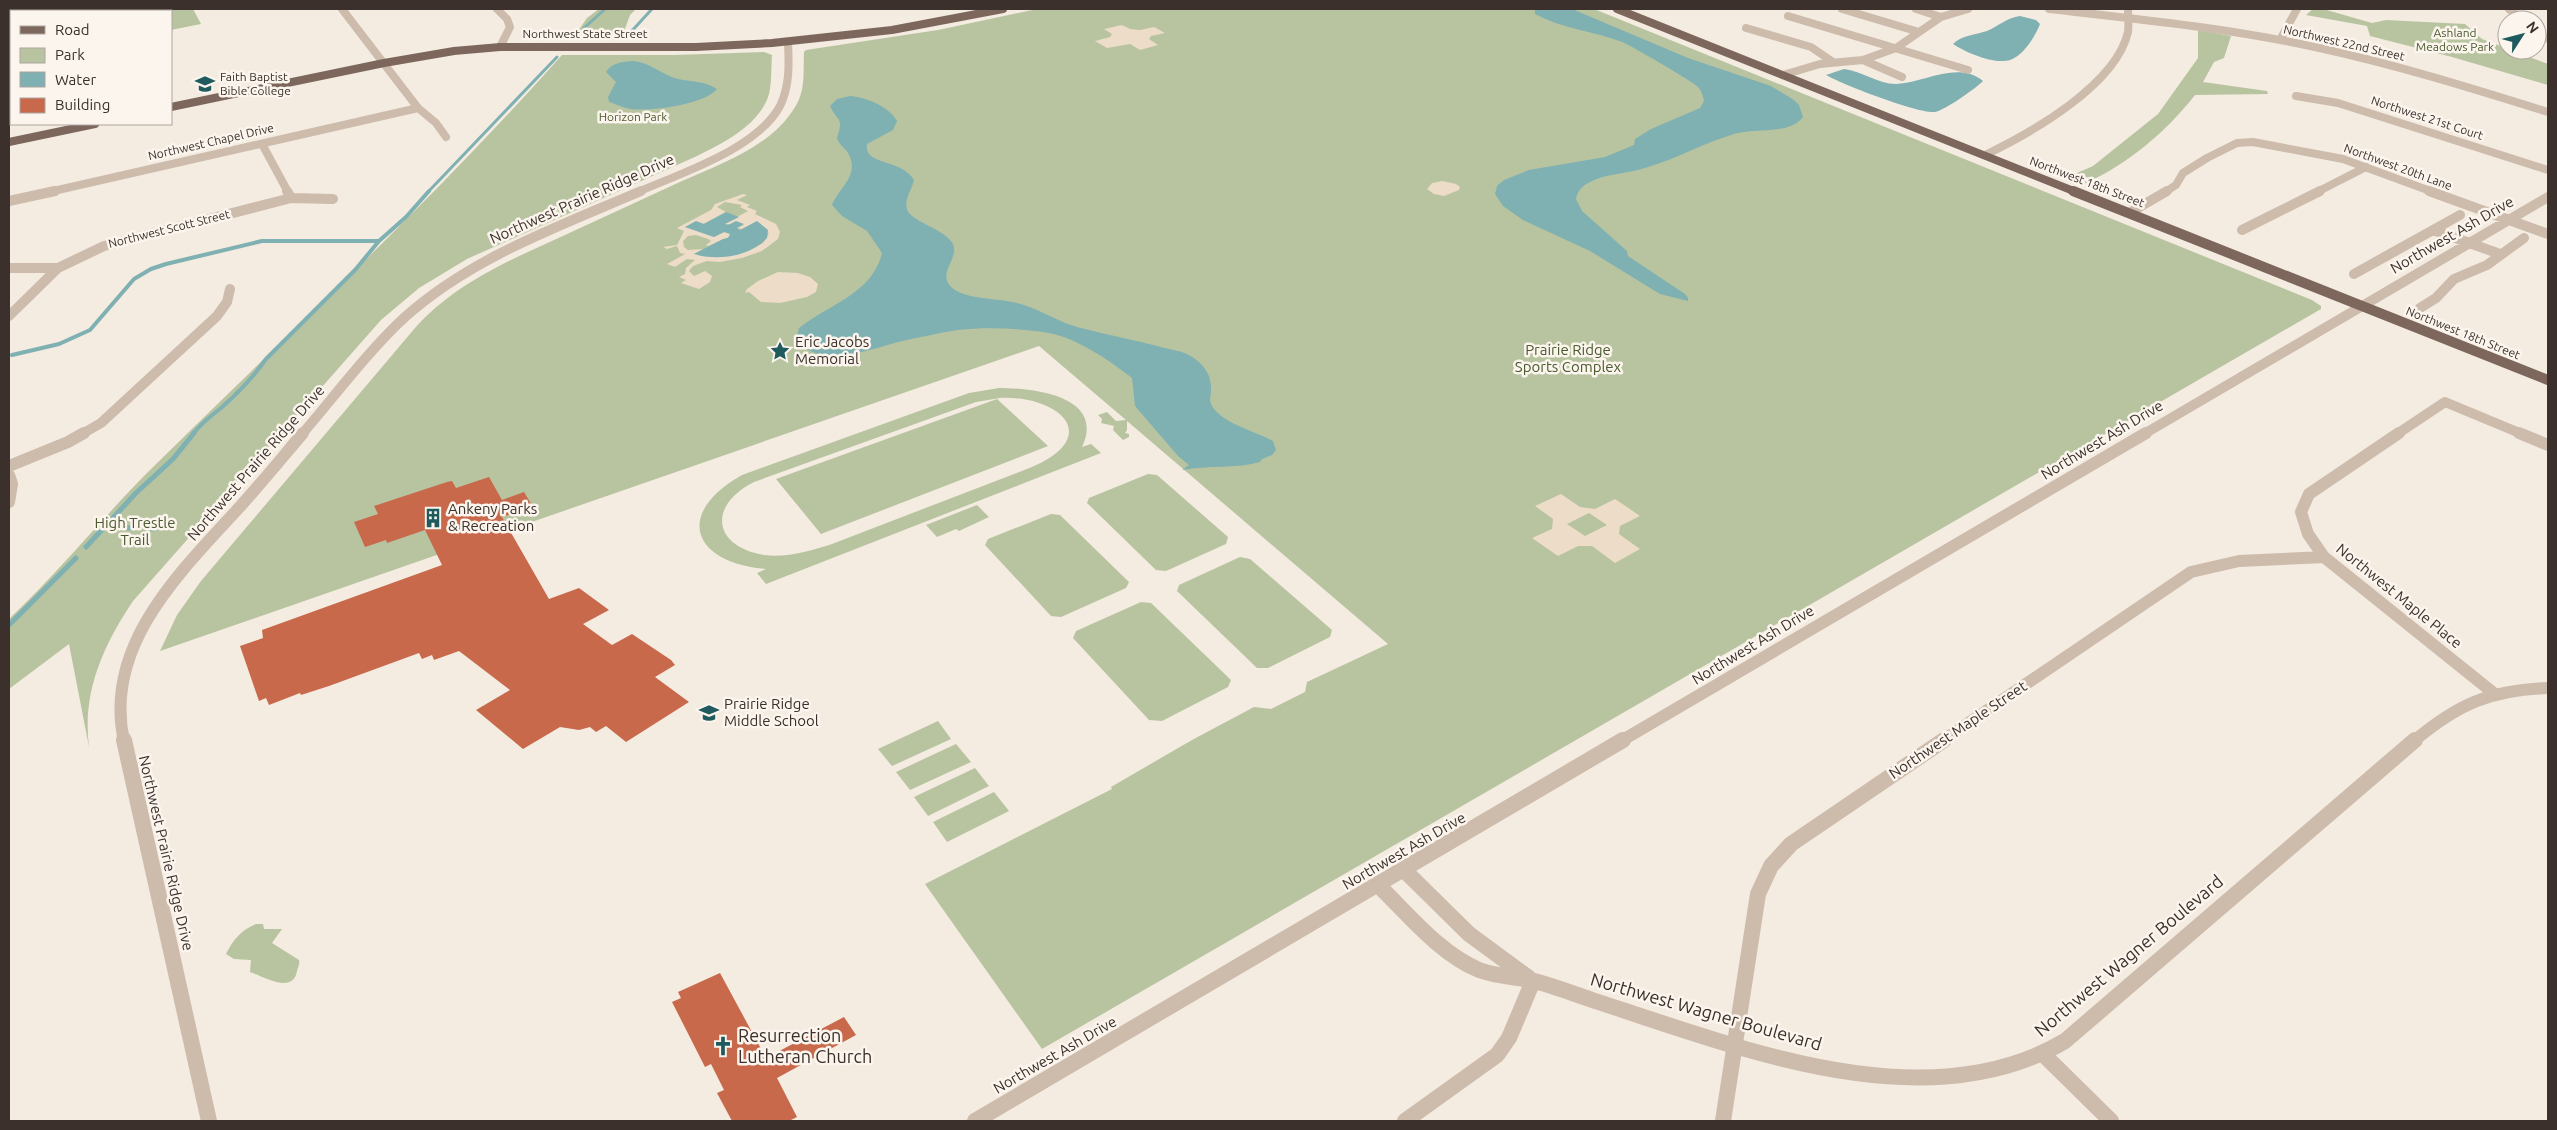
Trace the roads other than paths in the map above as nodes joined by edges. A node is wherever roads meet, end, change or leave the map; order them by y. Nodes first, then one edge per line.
1 (342, 9) edge
2 (498, 9) edge
3 (1003, 9) edge
4 (1617, 9) edge
5 (1842, 9) edge
6 (1916, 9) edge
7 (1968, 9) edge
8 (2048, 9) edge
9 (2128, 9) edge
10 (2297, 9) edge
11 (1788, 16) dead end
12 (1941, 17) junction
13 (2129, 18) junction
14 (1746, 28) dead end
15 (1919, 32) junction
16 (2280, 40) junction
17 (788, 42) junction
18 (500, 47) junction
19 (1896, 48) junction
20 (1863, 60) junction
21 (384, 62) junction
22 (1833, 62) junction
23 (1968, 70) dead end
24 (1783, 75) junction
25 (1902, 77) dead end
26 (2296, 96) dead end
27 (172, 108) edge
28 (418, 108) junction
29 (2548, 112) edge
30 (89, 125) edge
31 (446, 137) dead end
32 (9, 142) edge
33 (262, 144) junction
34 (1985, 155) junction
35 (2366, 167) junction
36 (2548, 170) edge
37 (2548, 197) edge
38 (291, 198) junction
39 (333, 199) dead end
40 (9, 201) edge
41 (2131, 212) junction
42 (2460, 215) dead end
43 (2508, 220) junction
44 (2242, 230) dead end
45 (2434, 230) junction
46 (2548, 234) edge
47 (2524, 238) dead end
48 (2470, 243) junction
49 (2500, 254) junction
50 (9, 268) edge
51 (58, 268) junction
52 (2354, 274) dead end
53 (230, 289) dead end
54 (2362, 306) junction
55 (2420, 308) dead end
56 (9, 316) edge
57 (2548, 380) edge
58 (2548, 446) edge
59 (9, 466) edge
60 (9, 475) edge
61 (9, 502) edge
62 (2324, 557) junction
63 (2548, 688) edge
64 (2496, 695) junction
65 (1404, 870) junction
66 (1378, 885) junction
67 (1533, 981) junction
68 (1734, 1045) junction
69 (2044, 1054) junction
70 (209, 1121) edge
71 (974, 1121) edge
72 (1405, 1121) edge
73 (1723, 1121) edge
74 (2111, 1121) edge

1 - 21 street
2 - 18 street
3 - 17 main road, Northwest State Street
4 - 24 main road, Northwest 18th Street
5 - 15 street
6 - 12 street
7 - 12 street
8 - 13 street, Northwest 22nd Street
9 - 13 street
10 - 16 street
11 - 19 street
12 - 15 street
13 - 16 street, Northwest 22nd Street
13 - 34 street
14 - 22 street
15 - 19 street
16 - 29 street, Northwest 22nd Street
17 - 18 main road, Northwest State Street
17 - 70 street, Northwest Prairie Ridge Drive
18 - 21 main road, Northwest State Street
19 - 20 street
19 - 23 street
20 - 22 street
20 - 25 street
21 - 27 main road, Northwest State Street
21 - 28 street
22 - 24 street
24 - 34 main road, Northwest 18th Street
26 - 36 street, Northwest 21st Court
28 - 31 street
28 - 33 street, Northwest Chapel Drive
30 - 32 main road
33 - 38 street
33 - 40 street, Northwest Chapel Drive
34 - 41 main road, Northwest 18th Street
35 - 41 street, Northwest 20th Lane
35 - 43 street, Northwest 20th Lane
35 - 44 street
37 - 43 street, Northwest Ash Drive
38 - 39 street, Northwest Scott Street
38 - 51 street, Northwest Scott Street
41 - 54 main road, Northwest 18th Street
42 - 45 street
43 - 46 street, Northwest 20th Lane
43 - 48 street, Northwest Ash Drive
45 - 48 street
45 - 52 street
47 - 49 street
48 - 49 street
48 - 54 street, Northwest Ash Drive
49 - 55 street
50 - 51 street
51 - 56 street, Northwest Scott Street
53 - 59 street
54 - 57 main road, Northwest 18th Street
54 - 65 street, Northwest Ash Drive
58 - 62 street, Northwest Maple Place
60 - 61 street
62 - 64 street, Northwest Maple Place
62 - 68 street, Northwest Maple Street
63 - 64 street, Northwest Wagner Boulevard
64 - 69 street, Northwest Wagner Boulevard
65 - 66 street, Northwest Ash Drive
65 - 67 street, Northwest Wagner Boulevard
66 - 67 street, Northwest Wagner Boulevard
66 - 71 street, Northwest Ash Drive
67 - 68 street, Northwest Wagner Boulevard
67 - 72 street
68 - 69 street, Northwest Wagner Boulevard
68 - 73 street, Northwest Maple Street
69 - 74 street

